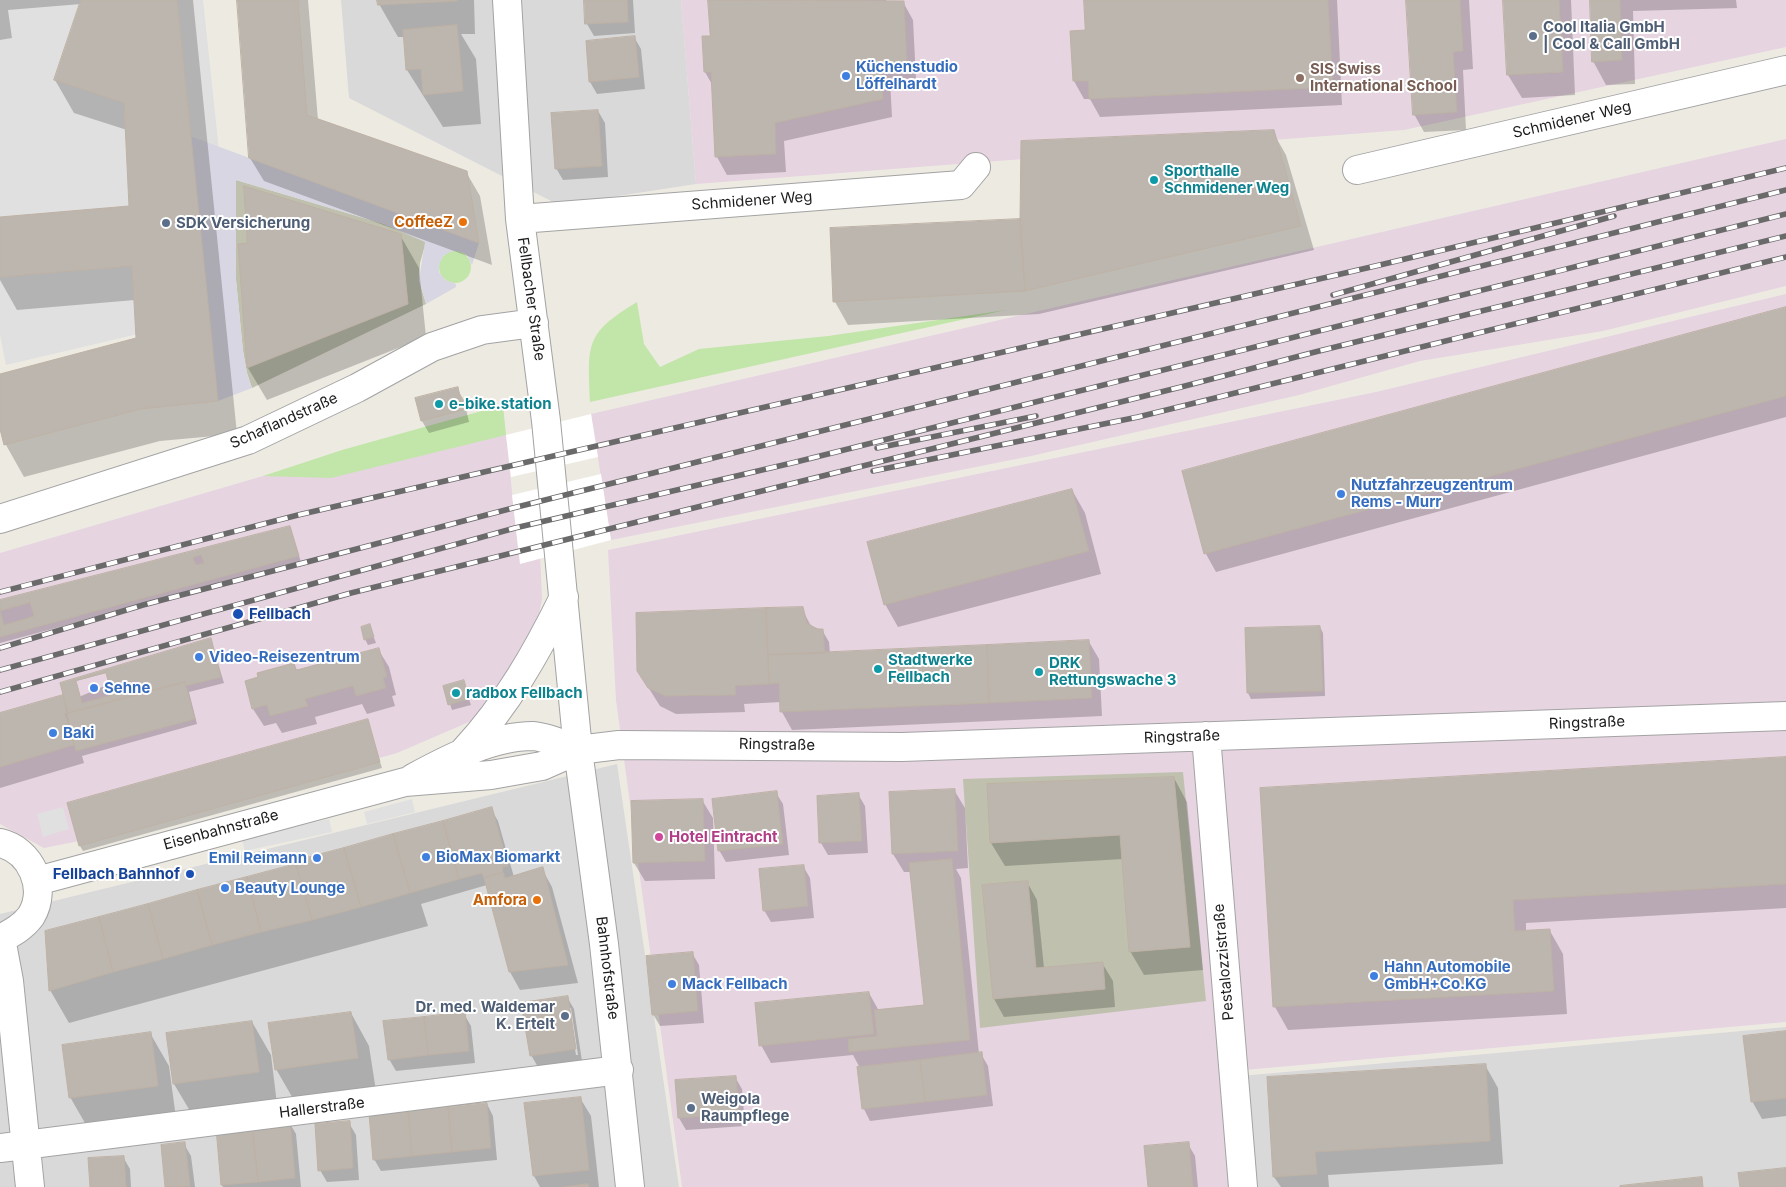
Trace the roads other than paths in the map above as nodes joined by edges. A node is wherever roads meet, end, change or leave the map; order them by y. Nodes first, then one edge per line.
1 (506, 0) edge
2 (1786, 70) edge
3 (976, 167) dead end
4 (1357, 170) dead end
5 (520, 219) junction
6 (534, 323) junction
7 (0, 518) edge
8 (564, 597) junction
9 (1786, 716) edge
10 (1206, 736) junction
11 (465, 750) junction
12 (578, 750) junction
13 (405, 782) junction
14 (0, 843) edge
15 (37, 881) junction
16 (0, 938) edge
17 (619, 1070) junction
18 (13, 1147) edge
19 (30, 1187) edge
20 (630, 1187) edge
21 (1243, 1187) edge

1 - 5 street, Fellbacher Straße
2 - 4 street, Schmidener Weg
3 - 5 street, Schmidener Weg
5 - 6 street, Fellbacher Straße
6 - 7 street, Schaflandstraße
6 - 8 street, Fellbacher Straße
8 - 11 street
8 - 12 street, Fellbacher Straße
9 - 10 street, Ringstraße
10 - 12 street, Ringstraße
10 - 21 street, Pestalozzistraße
11 - 12 street, Eisenbahnstraße
11 - 13 street, Eisenbahnstraße
12 - 13 street, Eisenbahnstraße
12 - 17 street, Bahnhofstraße
13 - 15 street, Eisenbahnstraße
14 - 15 street
15 - 16 street
16 - 18 street
17 - 18 street, Hallerstraße
17 - 20 street, Bahnhofstraße
18 - 19 street

